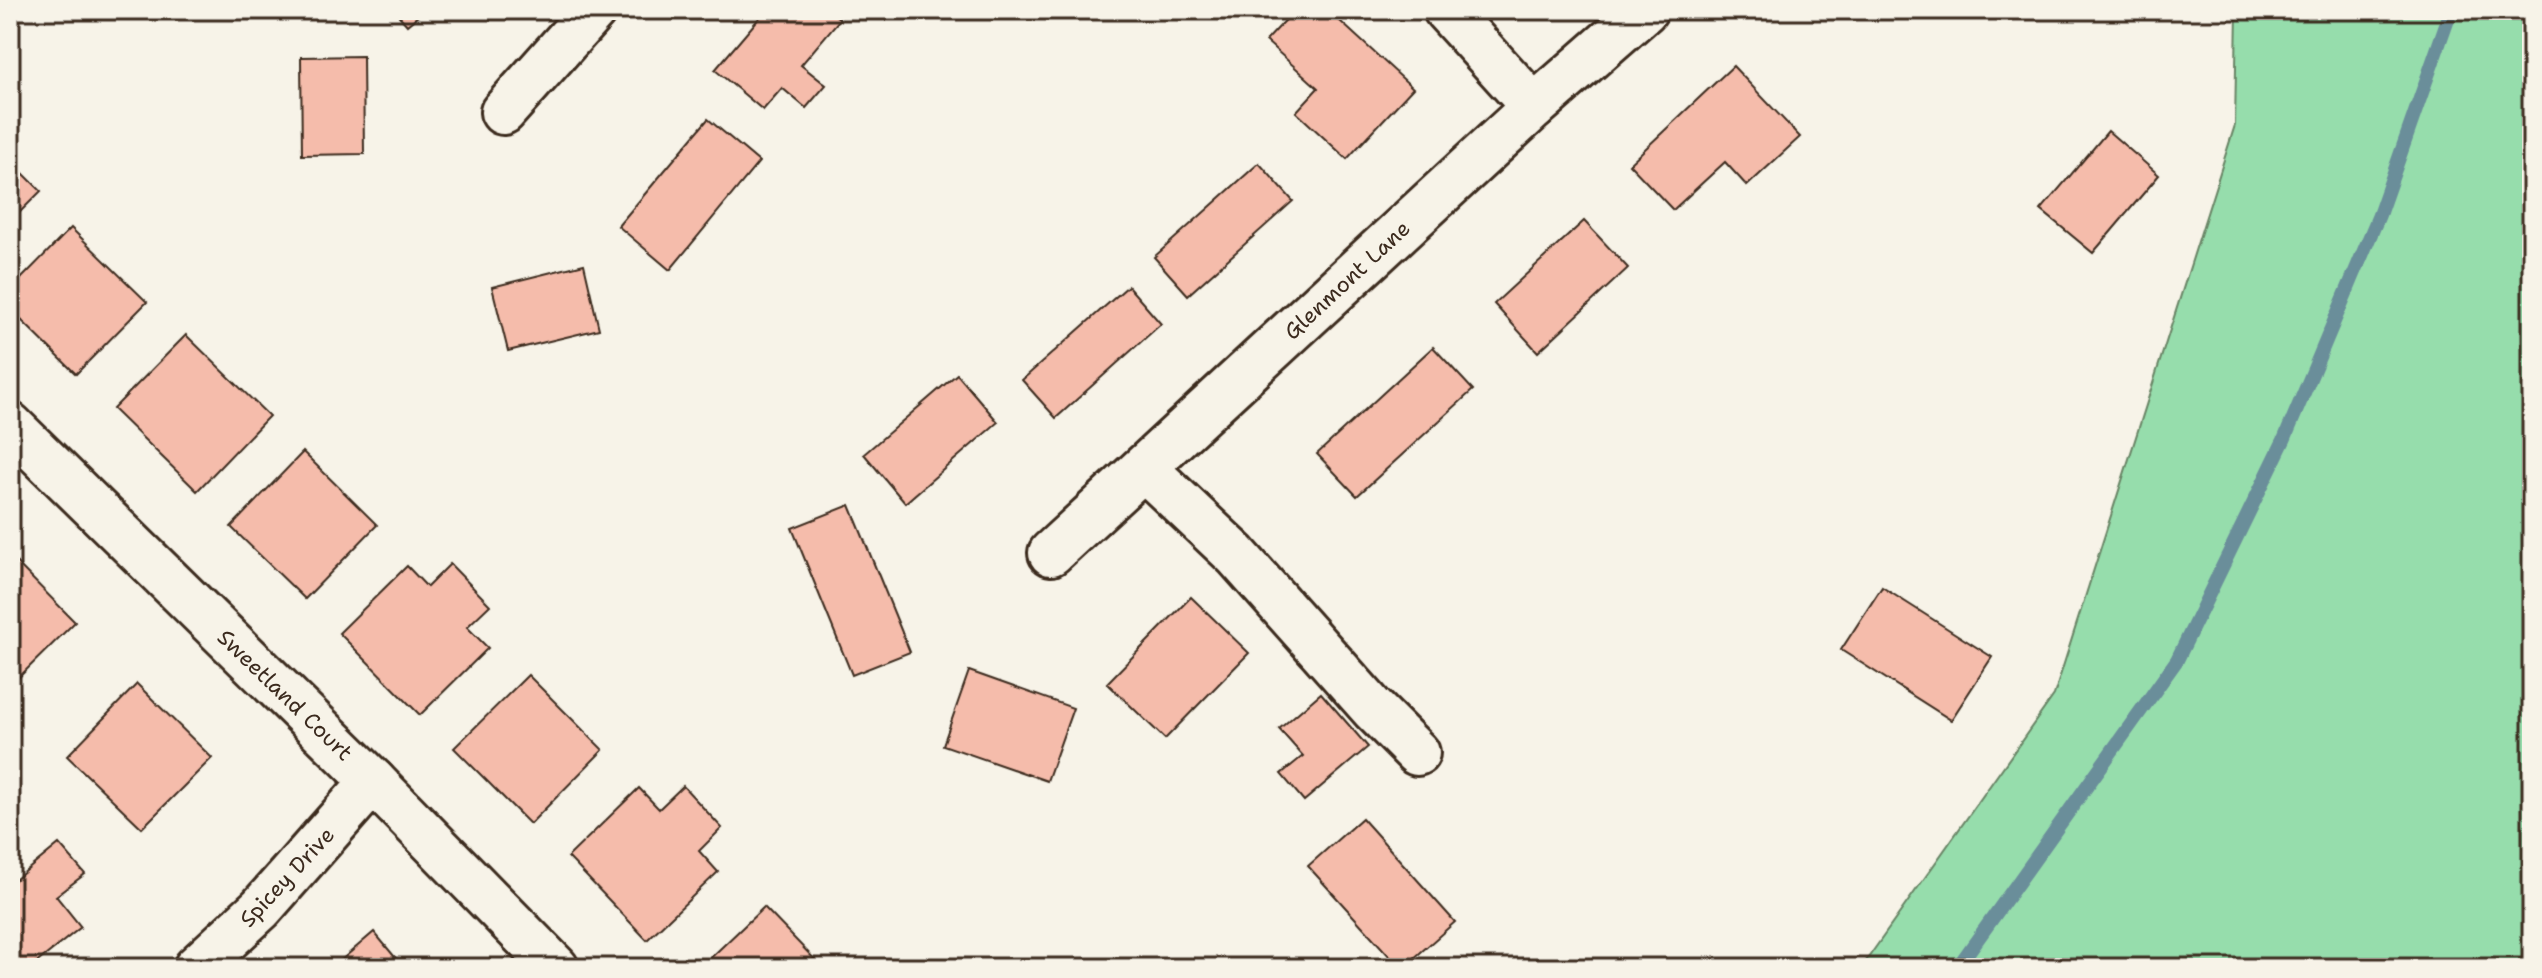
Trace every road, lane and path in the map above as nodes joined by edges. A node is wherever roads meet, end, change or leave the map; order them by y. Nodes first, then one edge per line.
1 (594, 10) edge
2 (1446, 10) edge
3 (1645, 10) edge
4 (1534, 107) junction
5 (503, 112) dead end
6 (10, 425) edge
7 (1144, 468) junction
8 (1051, 553) dead end
9 (1417, 753) dead end
10 (373, 781) junction
11 (196, 968) edge
12 (556, 968) edge

1 - 5 street
2 - 4 street
3 - 4 street, Glenmont Lane
4 - 7 street, Glenmont Lane
6 - 10 street, Sweetland Court
7 - 8 street, Glenmont Lane
7 - 9 street
10 - 11 street, Spicey Drive
10 - 12 street, Sweetland Court

